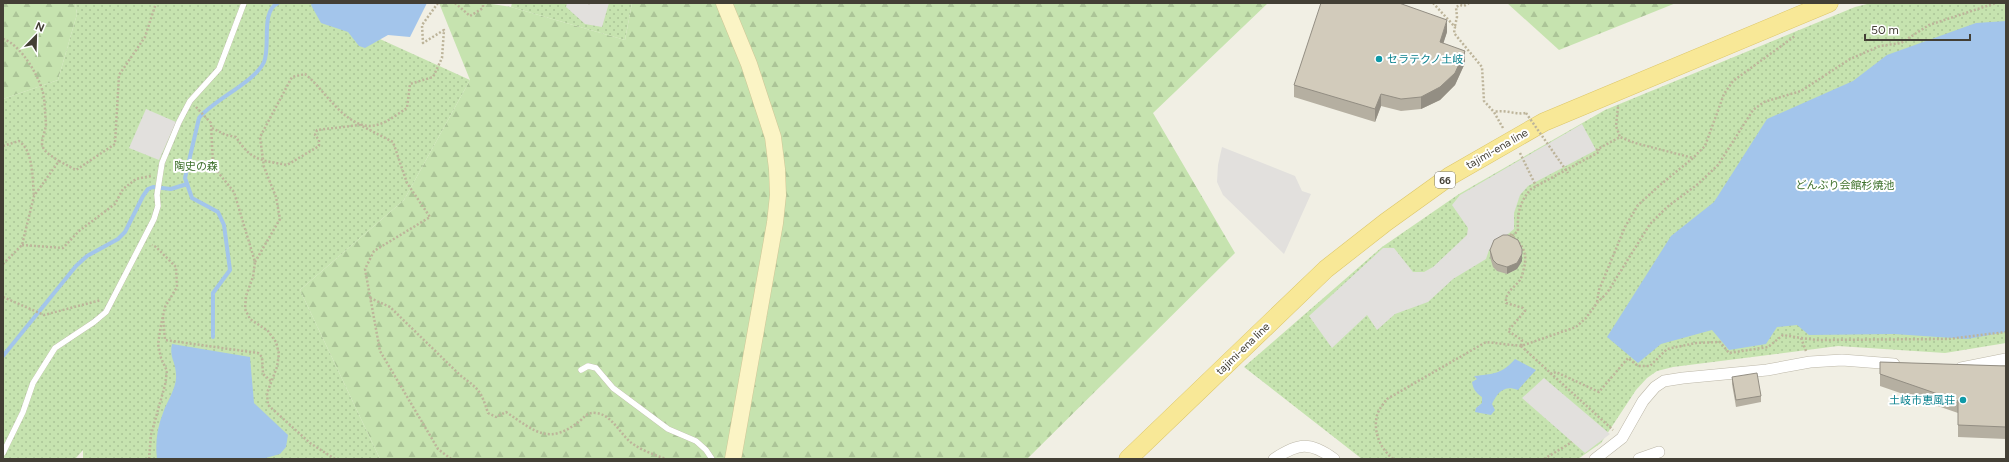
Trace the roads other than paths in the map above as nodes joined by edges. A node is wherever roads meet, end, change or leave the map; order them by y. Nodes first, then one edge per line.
1 (244, 3) edge
2 (724, 3) edge
3 (1829, 3) edge
4 (2006, 359) edge
5 (1906, 364) edge
6 (1953, 368) edge
7 (582, 370) dead end
8 (3, 453) edge
9 (712, 459) edge
10 (733, 459) edge
11 (1128, 459) edge
12 (1274, 459) edge
13 (1334, 459) edge
14 (1595, 459) edge

1 - 8 lane
2 - 10 street
3 - 11 main road, tajimi-ena line / 66
4 - 6 street
5 - 14 street
7 - 9 lane
12 - 13 street

